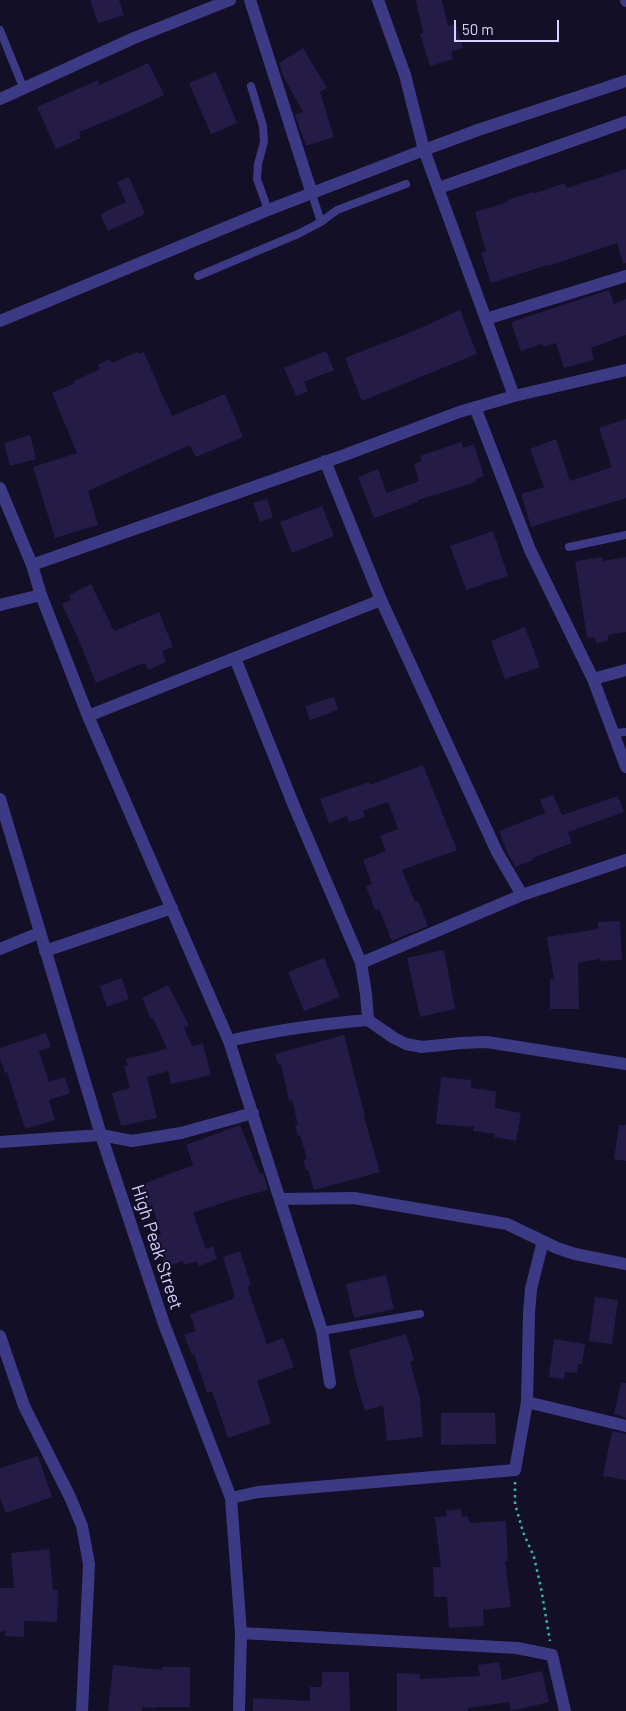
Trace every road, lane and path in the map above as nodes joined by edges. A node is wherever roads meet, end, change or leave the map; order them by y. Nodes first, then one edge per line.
1 (230, 0) edge
2 (250, 0) edge
3 (378, 0) edge
4 (0, 30) edge
5 (626, 82) edge
6 (251, 86) dead end
7 (23, 87) junction
8 (0, 99) edge
9 (626, 122) edge
10 (424, 150) junction
11 (406, 184) dead end
12 (439, 188) junction
13 (312, 194) junction
14 (268, 210) junction
15 (321, 222) junction
16 (198, 276) dead end
17 (626, 276) edge
18 (486, 319) junction
19 (0, 321) edge
20 (626, 370) edge
21 (514, 396) junction
22 (475, 407) junction
23 (325, 461) junction
24 (0, 488) edge
25 (626, 535) edge
26 (569, 547) dead end
27 (32, 565) junction
28 (41, 595) junction
29 (381, 600) junction
30 (0, 605) edge
31 (235, 658) junction
32 (626, 670) edge
33 (593, 679) junction
34 (88, 716) junction
35 (620, 733) edge
36 (626, 767) edge
37 (0, 799) edge
38 (626, 860) edge
39 (522, 894) junction
40 (172, 908) junction
41 (39, 933) junction
42 (0, 949) edge
43 (44, 951) junction
44 (361, 963) junction
45 (368, 1020) junction
46 (229, 1041) junction
47 (626, 1064) edge
48 (253, 1113) junction
49 (101, 1135) junction
50 (0, 1142) edge
51 (281, 1199) junction
52 (543, 1241) junction
53 (626, 1264) edge
54 (420, 1314) dead end
55 (322, 1331) junction
56 (0, 1336) edge
57 (330, 1382) dead end
58 (527, 1402) junction
59 (626, 1426) edge
60 (515, 1470) junction
61 (232, 1498) junction
62 (241, 1633) junction
63 (552, 1655) junction
64 (82, 1711) edge
65 (239, 1711) edge
66 (565, 1711) edge

1 - 7 street
2 - 13 street
3 - 10 street
4 - 7 lane
5 - 10 street
6 - 14 lane
7 - 8 street
9 - 12 street
10 - 12 street
10 - 13 street
11 - 15 lane
12 - 18 street
13 - 14 street
13 - 15 lane
14 - 19 street
15 - 16 lane
17 - 18 street
18 - 21 street
20 - 21 street
21 - 22 street
22 - 23 street
22 - 33 street
23 - 27 street
23 - 29 street
24 - 27 street
25 - 26 lane
27 - 28 street
28 - 30 street
28 - 34 street
29 - 31 street
29 - 39 street
31 - 34 street
31 - 44 street
32 - 33 street
33 - 35 street
34 - 40 street
35 - 36 street
37 - 41 street, High Peak Street
38 - 39 street
39 - 44 street
40 - 43 street
40 - 46 street
41 - 42 street
41 - 43 street, High Peak Street
43 - 49 street, High Peak Street
44 - 45 street
45 - 46 street
45 - 47 street
46 - 48 street
48 - 49 street
48 - 51 street
49 - 50 street
49 - 61 street, High Peak Street
51 - 52 street
51 - 55 street
52 - 53 street
52 - 58 street
54 - 55 lane
55 - 57 street
56 - 64 street
58 - 59 street
58 - 60 street
60 - 61 street
60 - 63 path
61 - 62 street, High Peak Street
62 - 63 street
62 - 65 street, High Peak Street
63 - 66 street

